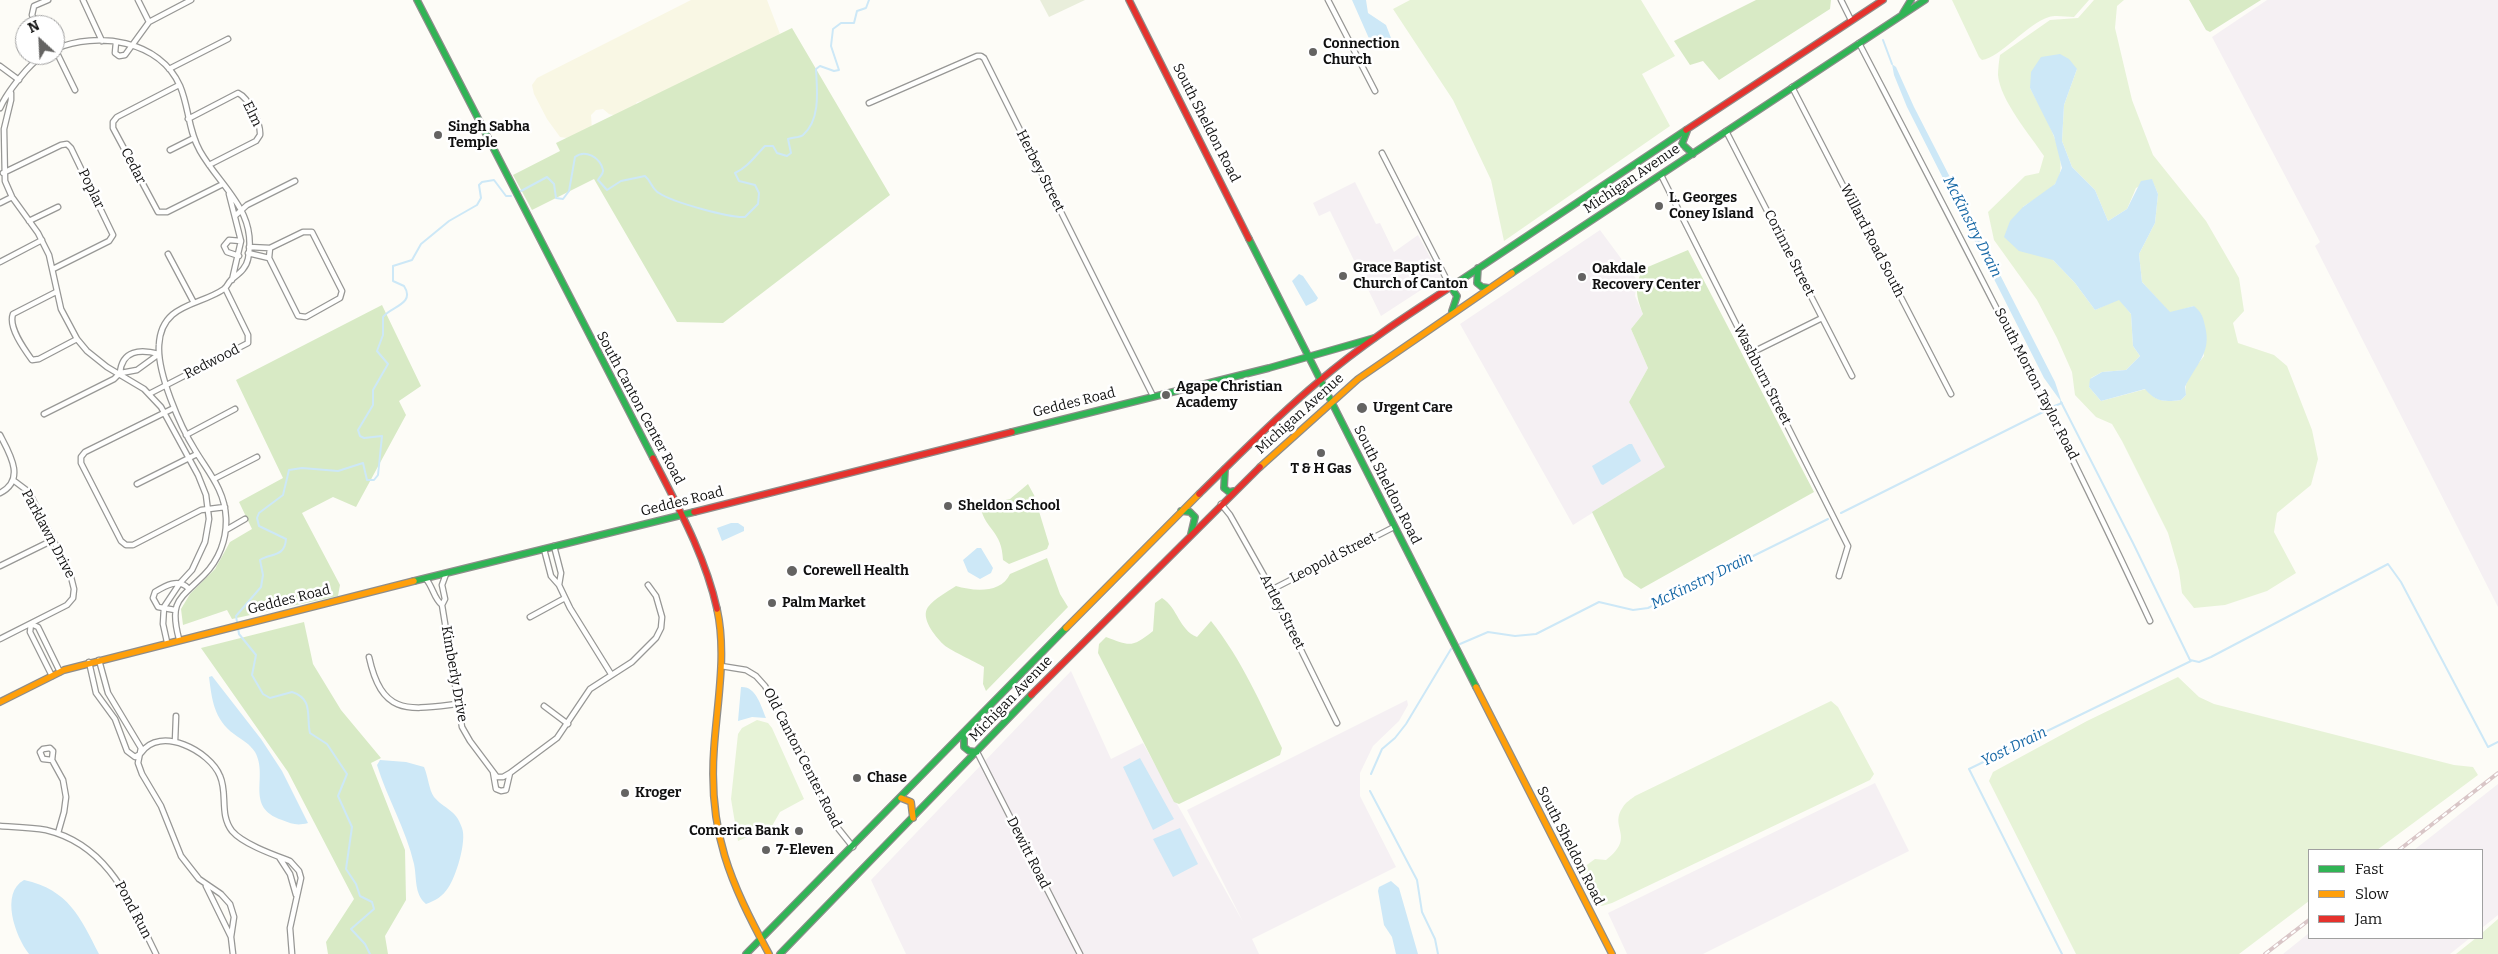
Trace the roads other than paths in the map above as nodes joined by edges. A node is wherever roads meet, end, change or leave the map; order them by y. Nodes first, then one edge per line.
1 (48, 0) edge
2 (83, 0) edge
3 (138, 0) edge
4 (191, 0) edge
5 (417, 0) edge
6 (1129, 0) edge
7 (1328, 0) edge
8 (1841, 0) edge
9 (1883, 0) edge
10 (1911, 0) edge
11 (1925, 0) edge
12 (32, 15) edge
13 (1901, 16) junction
14 (1851, 20) junction
15 (149, 22) junction
16 (228, 38) dead end
17 (102, 40) junction
18 (116, 42) junction
19 (1859, 43) junction
20 (65, 45) edge
21 (132, 46) junction
22 (32, 65) edge
23 (63, 65) edge
24 (0, 66) edge
25 (169, 69) junction
26 (19, 80) junction
27 (179, 85) junction
28 (1792, 87) junction
29 (75, 90) dead end
30 (1375, 91) dead end
31 (11, 93) junction
32 (869, 103) dead end
33 (0, 108) edge
34 (188, 119) junction
35 (2, 125) edge
36 (1687, 130) junction
37 (1726, 131) junction
38 (194, 138) junction
39 (1, 150) edge
40 (170, 150) dead end
41 (1382, 153) dead end
42 (1693, 154) junction
43 (209, 165) junction
44 (2, 172) edge
45 (1661, 175) junction
46 (295, 180) dead end
47 (223, 184) junction
48 (229, 193) junction
49 (12, 197) junction
50 (0, 203) edge
51 (58, 207) dead end
52 (243, 210) junction
53 (236, 215) junction
54 (29, 221) junction
55 (42, 240) junction
56 (241, 241) junction
57 (270, 248) junction
58 (240, 250) junction
59 (249, 250) junction
60 (168, 254) dead end
61 (239, 256) junction
62 (269, 258) junction
63 (0, 262) edge
64 (1478, 268) junction
65 (53, 269) junction
66 (232, 280) junction
67 (1450, 286) junction
68 (225, 288) junction
69 (1489, 288) junction
70 (56, 292) junction
71 (193, 301) junction
72 (1452, 312) junction
73 (1822, 318) junction
74 (1374, 338) junction
75 (77, 339) junction
76 (1750, 353) junction
77 (159, 354) junction
78 (1308, 356) junction
79 (120, 373) junction
80 (1852, 376) dead end
81 (1320, 380) junction
82 (166, 383) junction
83 (149, 394) junction
84 (1951, 394) dead end
85 (1153, 396) junction
86 (1330, 402) junction
87 (174, 408) junction
88 (235, 408) dead end
89 (165, 412) junction
90 (44, 414) dead end
91 (186, 434) junction
92 (0, 435) edge
93 (197, 454) junction
94 (257, 457) dead end
95 (188, 458) junction
96 (1225, 469) junction
97 (214, 479) junction
98 (13, 480) junction
99 (137, 484) dead end
100 (1234, 492) junction
101 (0, 493) edge
102 (1221, 504) junction
103 (225, 507) junction
104 (208, 509) junction
105 (1181, 511) junction
106 (681, 515) junction
107 (244, 519) dead end
108 (1394, 526) junction
109 (226, 530) junction
110 (1190, 535) junction
111 (53, 540) junction
112 (554, 546) junction
113 (544, 549) junction
114 (0, 566) edge
115 (446, 574) junction
116 (1839, 576) dead end
117 (426, 579) junction
118 (180, 583) junction
119 (560, 584) junction
120 (648, 585) dead end
121 (188, 588) junction
122 (1271, 590) junction
123 (565, 598) junction
124 (442, 605) junction
125 (164, 607) junction
126 (175, 610) junction
127 (530, 617) dead end
128 (2150, 621) dead end
129 (31, 624) junction
130 (0, 639) edge
131 (178, 639) junction
132 (167, 642) junction
133 (369, 657) dead end
134 (99, 660) junction
135 (89, 662) junction
136 (721, 666) junction
137 (60, 672) junction
138 (611, 674) junction
139 (52, 676) junction
140 (0, 702) edge
141 (457, 704) junction
142 (544, 706) dead end
143 (176, 716) dead end
144 (1337, 723) dead end
145 (568, 724) junction
146 (965, 732) junction
147 (175, 742) junction
148 (977, 752) junction
149 (140, 754) junction
150 (52, 760) dead end
151 (493, 772) junction
152 (510, 773) junction
153 (901, 798) junction
154 (913, 818) junction
155 (0, 826) edge
156 (58, 833) junction
157 (853, 847) junction
158 (279, 857) junction
159 (206, 886) junction
160 (296, 896) junction
161 (231, 937) junction
162 (761, 939) junction
163 (156, 954) edge
164 (232, 954) edge
165 (292, 954) edge
166 (746, 954) edge
167 (769, 954) edge
168 (780, 954) edge
169 (1080, 954) edge
170 (1612, 954) edge

1 - 12 street
2 - 17 street
3 - 15 street
4 - 15 street
5 - 106 main road, South Canton Center Road
6 - 78 main road, South Sheldon Road
7 - 30 street
8 - 14 street
9 - 14 main road, Michigan Avenue
10 - 13 main road
11 - 13 main road, Michigan Avenue
13 - 19 main road, Michigan Avenue
14 - 36 main road, Michigan Avenue
15 - 21 street
16 - 25 street
17 - 18 street
17 - 20 street
18 - 21 street
18 - 21 street
19 - 28 main road, Michigan Avenue
19 - 128 street, South Morton Taylor Road
21 - 25 street
22 - 26 street
23 - 29 street
24 - 26 street
25 - 27 street
26 - 31 street
27 - 34 street
27 - 47 street, Cedar
28 - 37 main road, Michigan Avenue
28 - 84 street, Willard Road South
31 - 33 street
31 - 35 street
32 - 85 street, Herbey Street
34 - 38 street
34 - 43 street, Elm
35 - 39 street
36 - 42 main road
36 - 64 main road, Michigan Avenue
37 - 42 main road, Michigan Avenue
37 - 73 street, Corinne Street
38 - 40 street
38 - 43 street
39 - 44 street
41 - 67 street
42 - 45 main road, Michigan Avenue
43 - 47 street
44 - 49 street
44 - 65 street, Poplar
45 - 69 main road, Michigan Avenue
45 - 76 street, Washburn Street
46 - 52 street
47 - 48 street
48 - 52 street
48 - 53 street
49 - 50 street
49 - 54 street
51 - 54 street
52 - 53 street
52 - 59 street
53 - 56 street
54 - 55 street
55 - 63 street
55 - 65 street
56 - 58 street
56 - 61 street
57 - 59 street
57 - 62 street
57 - 62 street
58 - 59 street
58 - 61 street
59 - 62 street
59 - 66 street
60 - 71 street
61 - 66 street
64 - 67 main road, Michigan Avenue
64 - 69 main road
65 - 70 street
66 - 68 street
67 - 72 main road
67 - 74 main road, Michigan Avenue
68 - 71 street
68 - 82 street, Redwood
69 - 72 main road, Michigan Avenue
70 - 75 street
70 - 75 street
71 - 77 street
72 - 86 main road, Michigan Avenue
73 - 76 street
73 - 80 street, Corinne Street
74 - 78 main road, Geddes Road
74 - 81 main road, Michigan Avenue
75 - 79 street
76 - 116 street, Washburn Street
77 - 79 street
77 - 79 street
77 - 82 street
78 - 81 main road, South Sheldon Road
78 - 85 main road, Geddes Road
79 - 83 street
79 - 90 street
81 - 86 main road, South Sheldon Road
81 - 96 main road, Michigan Avenue
82 - 83 street, Redwood
82 - 87 street
83 - 89 street
85 - 106 main road, Geddes Road
86 - 100 main road, Michigan Avenue
86 - 108 main road, South Sheldon Road
87 - 89 street
87 - 91 street
88 - 91 street
89 - 95 street
89 - 104 street
91 - 93 street
92 - 98 street
93 - 95 street
93 - 97 street
94 - 97 street
95 - 99 street
95 - 104 street
96 - 100 main road
96 - 105 main road, Michigan Avenue
97 - 103 street
98 - 101 street
98 - 111 street, Parklawn Drive
100 - 102 main road, Michigan Avenue
102 - 110 main road, Michigan Avenue
102 - 122 street, Artley Street
103 - 104 street
103 - 109 street
104 - 118 street
105 - 110 main road
105 - 146 main road, Michigan Avenue
106 - 112 main road, Geddes Road
106 - 136 main road, South Canton Center Road
107 - 109 street
108 - 122 street, Leopold Street
108 - 170 main road, South Sheldon Road
109 - 121 street
110 - 148 main road, Michigan Avenue
111 - 114 street
111 - 129 street, Parklawn Drive
112 - 113 main road, Geddes Road
112 - 119 street
113 - 115 main road, Geddes Road
113 - 119 street
115 - 117 main road, Geddes Road
115 - 124 street, Kimberly Drive
117 - 124 street, Kimberly Drive
117 - 131 main road, Geddes Road
118 - 121 street
118 - 125 street
118 - 125 street
119 - 123 street
120 - 138 street
121 - 126 street
122 - 144 street, Artley Street
123 - 127 street
123 - 138 street
124 - 141 street, Kimberly Drive
125 - 126 street
125 - 132 street
126 - 131 street
129 - 130 street, Parklawn Drive
129 - 137 street
129 - 139 street
131 - 132 main road, Geddes Road
132 - 134 main road, Geddes Road
133 - 141 street
134 - 135 main road, Geddes Road
134 - 149 street
135 - 137 main road, Geddes Road
135 - 149 street
136 - 157 street, Old Canton Center Road
136 - 162 main road, South Canton Center Road
137 - 139 main road, Geddes Road
138 - 145 street
139 - 140 main road, Geddes Road
141 - 151 street, Kimberly Drive
142 - 145 street
143 - 147 street
145 - 152 street
146 - 148 main road
146 - 153 main road, Michigan Avenue
147 - 149 street
147 - 158 street
148 - 154 main road, Michigan Avenue
148 - 169 street, Dewitt Road
149 - 159 street
150 - 156 street
151 - 152 street
151 - 152 street, Kimberly Drive
153 - 154 main road
153 - 157 main road, Michigan Avenue
154 - 168 main road, Michigan Avenue
155 - 156 street, Pond Run
156 - 163 street, Pond Run
157 - 162 main road, Michigan Avenue
158 - 160 street
158 - 160 street
159 - 161 street
159 - 161 street
160 - 165 street
161 - 164 street
162 - 166 main road, Michigan Avenue
162 - 167 main road, South Canton Center Road

